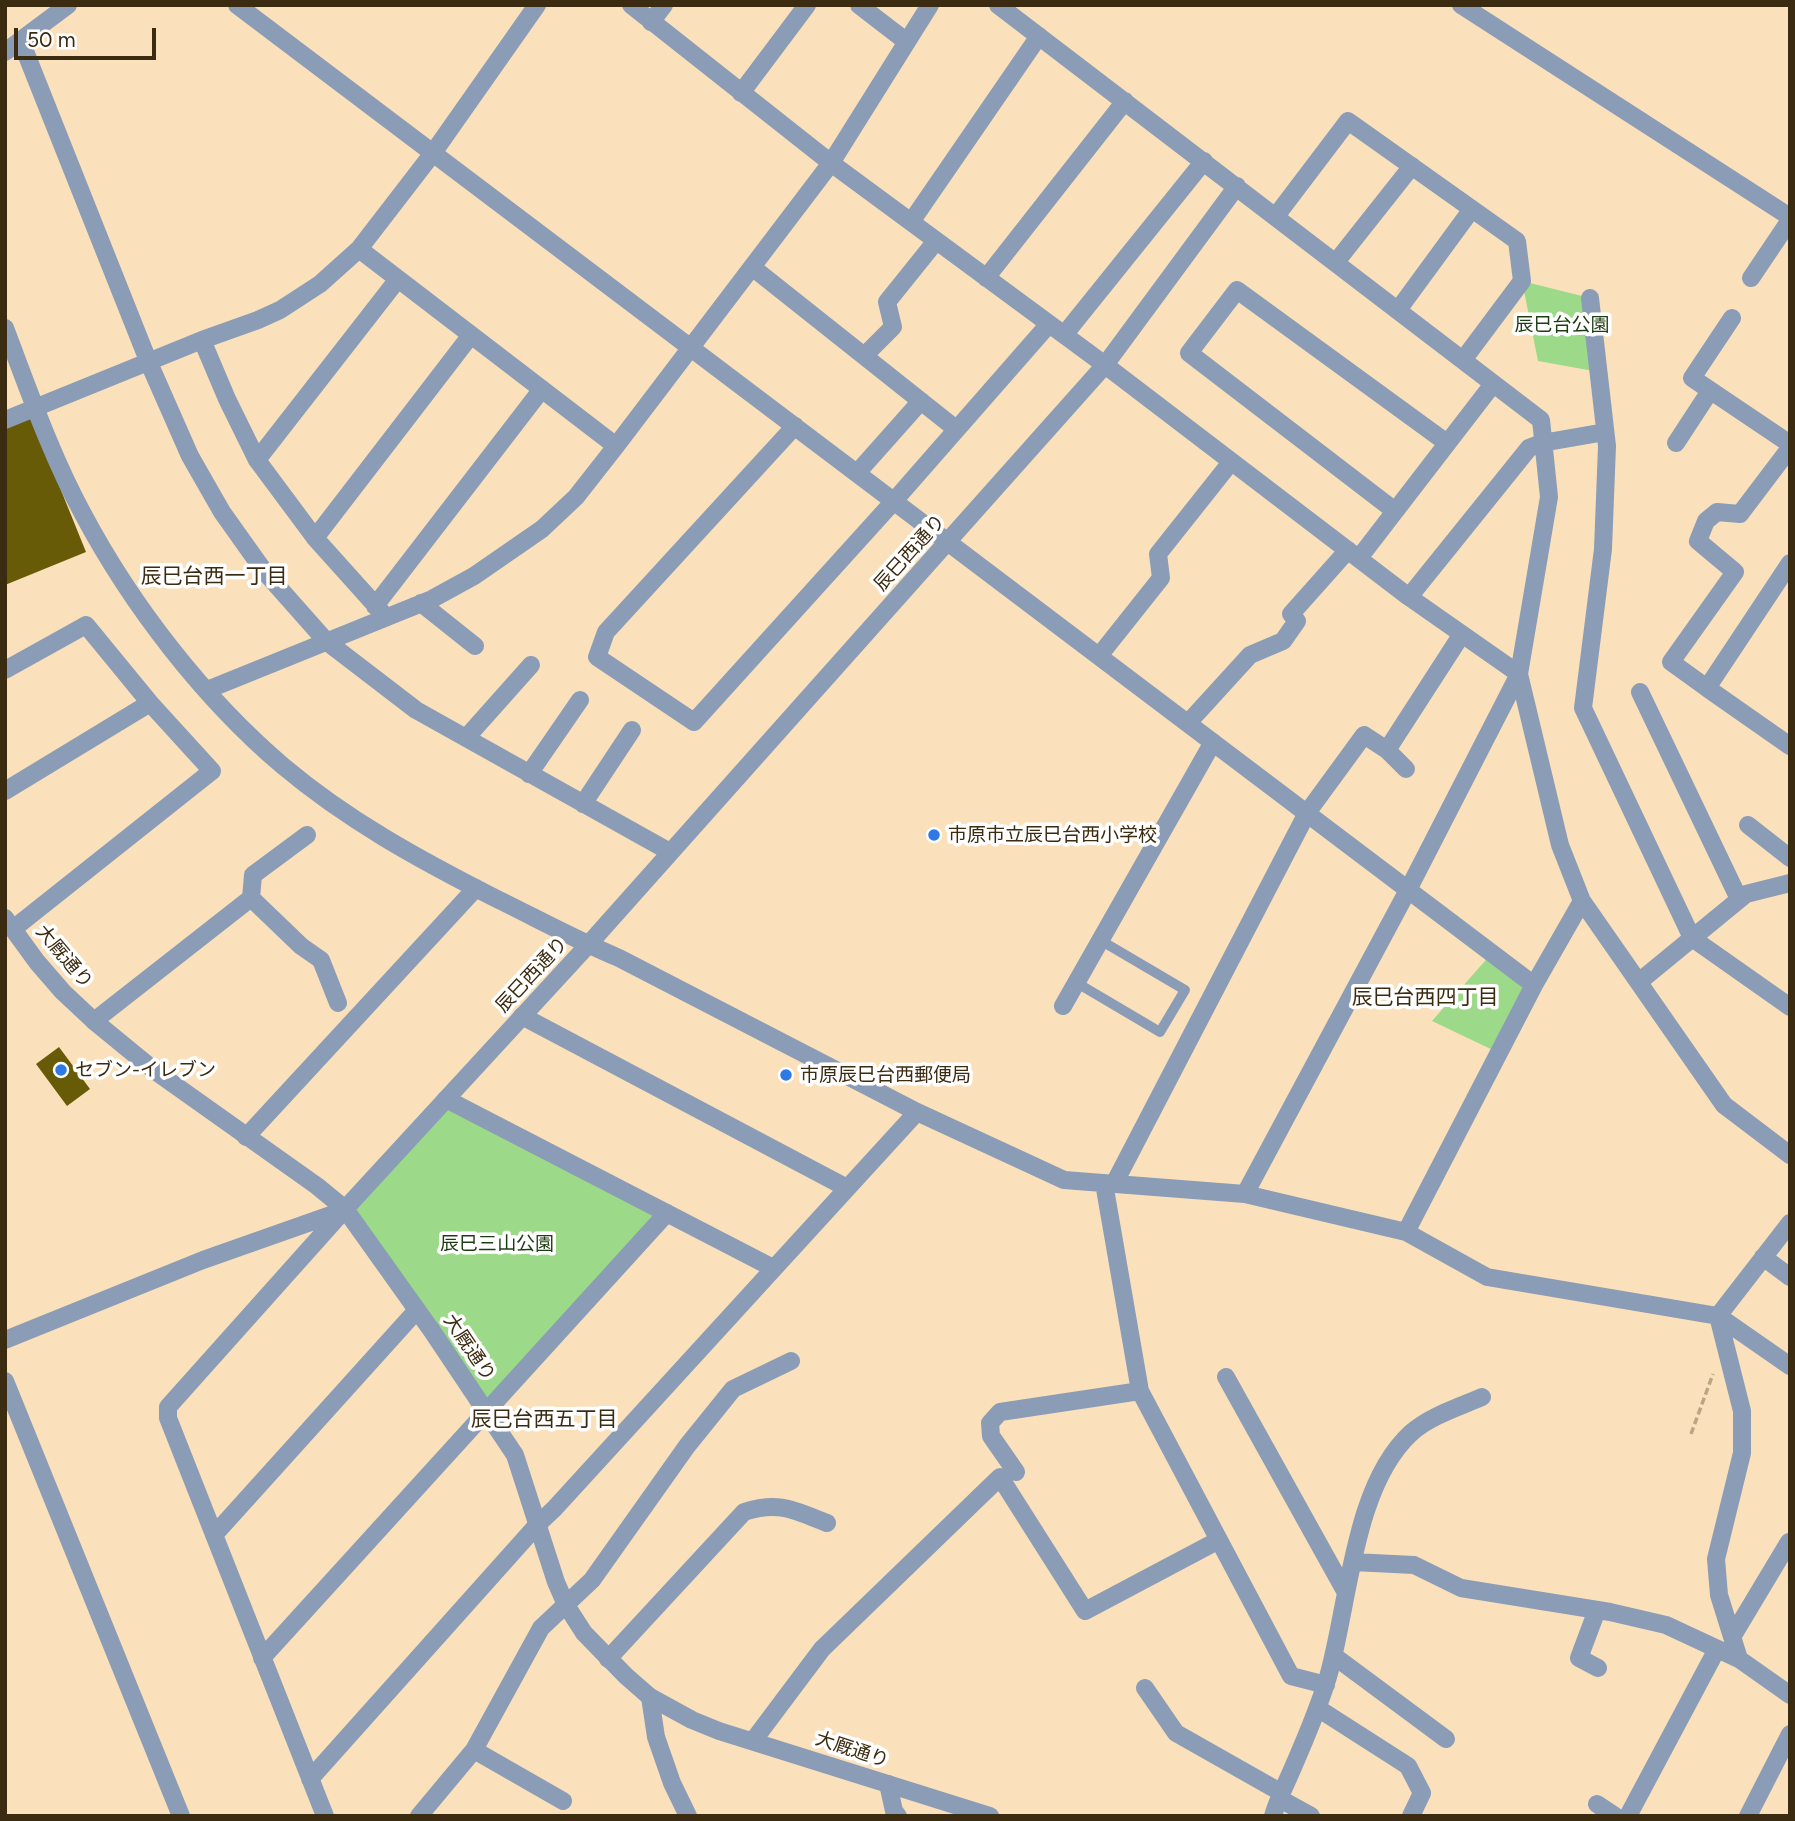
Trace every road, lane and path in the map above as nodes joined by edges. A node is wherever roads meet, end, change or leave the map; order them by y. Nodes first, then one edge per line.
1 (68, 5) edge
2 (237, 5) edge
3 (537, 5) edge
4 (631, 5) edge
5 (664, 5) edge
6 (807, 5) edge
7 (859, 5) edge
8 (930, 5) edge
9 (998, 5) edge
10 (1461, 5) edge
11 (652, 22) junction
12 (1039, 36) junction
13 (21, 41) junction
14 (907, 42) junction
15 (5, 52) edge
16 (741, 93) junction
17 (1125, 101) junction
18 (433, 153) junction
19 (1204, 161) junction
20 (831, 163) junction
21 (1412, 166) junction
22 (1237, 186) junction
23 (1472, 209) junction
24 (1276, 216) junction
25 (1790, 219) edge
26 (911, 222) junction
27 (936, 241) junction
28 (359, 249) junction
29 (1336, 262) junction
30 (752, 267) junction
31 (986, 278) junction
32 (1751, 278) dead end
33 (398, 279) junction
34 (1590, 298) dead end
35 (1398, 310) junction
36 (1732, 318) dead end
37 (1049, 324) junction
38 (5, 328) edge
39 (471, 335) junction
40 (1064, 335) junction
41 (202, 340) junction
42 (691, 347) junction
43 (864, 356) junction
44 (1463, 360) junction
45 (149, 363) junction
46 (1105, 365) junction
47 (1493, 384) junction
48 (542, 389) junction
49 (1710, 391) junction
50 (920, 401) junction
51 (35, 409) junction
52 (5, 420) edge
53 (795, 426) junction
54 (956, 429) junction
55 (1605, 432) junction
56 (1447, 443) junction
57 (1542, 443) junction
58 (1676, 443) dead end
59 (616, 446) junction
60 (1790, 446) edge
61 (257, 460) junction
62 (1231, 462) junction
63 (857, 473) junction
64 (894, 500) junction
65 (1395, 511) junction
66 (315, 538) junction
67 (948, 541) junction
68 (1353, 554) junction
69 (1790, 563) edge
70 (1409, 597) junction
71 (421, 603) junction
72 (381, 612) junction
73 (1462, 634) junction
74 (326, 641) junction
75 (475, 646) dead end
76 (1099, 656) junction
77 (531, 665) dead end
78 (5, 670) edge
79 (1519, 674) junction
80 (1707, 688) junction
81 (207, 690) junction
82 (1640, 692) dead end
83 (580, 701) dead end
84 (150, 703) junction
85 (1188, 723) junction
86 (632, 730) dead end
87 (466, 738) junction
88 (1213, 742) junction
89 (1790, 746) edge
90 (1387, 750) junction
91 (1406, 769) dead end
92 (529, 774) junction
93 (5, 790) edge
94 (583, 804) junction
95 (1307, 813) junction
96 (1748, 825) dead end
97 (307, 835) dead end
98 (670, 852) junction
99 (1790, 858) edge
100 (1790, 883) edge
101 (476, 888) junction
102 (1408, 890) junction
103 (251, 898) junction
104 (1739, 899) junction
105 (1582, 901) junction
106 (9, 923) edge
107 (1692, 938) junction
108 (1100, 940) junction
109 (588, 945) junction
110 (1640, 981) junction
111 (1077, 983) junction
112 (1534, 985) junction
113 (338, 1003) dead end
114 (1063, 1006) dead end
115 (1790, 1007) edge
116 (522, 1016) junction
117 (94, 1021) junction
118 (446, 1099) junction
119 (917, 1112) junction
120 (246, 1137) junction
121 (1790, 1156) edge
122 (1109, 1184) junction
123 (847, 1188) junction
124 (1245, 1194) junction
125 (345, 1209) junction
126 (667, 1213) junction
127 (1790, 1223) edge
128 (1406, 1232) junction
129 (1763, 1257) junction
130 (773, 1268) junction
131 (1790, 1277) edge
132 (417, 1310) junction
133 (1718, 1316) junction
134 (5, 1340) edge
135 (791, 1360) dead end
136 (1790, 1366) edge
137 (1714, 1372) dead end
138 (1226, 1377) dead end
139 (5, 1381) edge
140 (1140, 1391) junction
141 (1482, 1397) dead end
142 (487, 1412) junction
143 (1690, 1434) dead end
144 (1016, 1472) dead end
145 (827, 1522) dead end
146 (538, 1524) junction
147 (214, 1535) junction
148 (1219, 1540) junction
149 (1788, 1542) edge
150 (1353, 1562) junction
151 (1346, 1591) junction
152 (566, 1605) junction
153 (1597, 1610) junction
154 (1732, 1637) junction
155 (1717, 1649) junction
156 (1334, 1656) junction
157 (262, 1658) junction
158 (608, 1659) junction
159 (1739, 1659) junction
160 (1598, 1668) dead end
161 (1326, 1685) junction
162 (1145, 1688) dead end
163 (1790, 1695) edge
164 (650, 1698) junction
165 (1319, 1709) junction
166 (1790, 1734) edge
167 (1446, 1739) dead end
168 (753, 1741) junction
169 (474, 1750) junction
170 (310, 1779) junction
171 (888, 1784) junction
172 (563, 1801) dead end
173 (1278, 1803) edge
174 (1597, 1804) dead end
175 (181, 1816) edge
176 (324, 1816) edge
177 (419, 1816) edge
178 (688, 1816) edge
179 (898, 1816) edge
180 (990, 1816) edge
181 (1311, 1816) edge
182 (1411, 1816) edge
183 (1615, 1816) edge
184 (1628, 1816) edge
185 (1748, 1816) edge

1 - 13 street
2 - 18 street
3 - 18 street
4 - 11 street
5 - 11 street
6 - 16 street
7 - 14 street
8 - 14 street
9 - 12 street
10 - 25 street
11 - 16 street
12 - 17 street
12 - 26 street
13 - 15 street
13 - 45 street
14 - 20 street
16 - 20 street
17 - 19 street
17 - 31 street
18 - 28 street
18 - 42 street
19 - 22 street
19 - 40 street
20 - 26 street
20 - 30 street
21 - 23 street
21 - 24 street
21 - 29 street
22 - 24 street
22 - 46 street, 辰巳西通り
23 - 35 street
23 - 44 street
24 - 29 street
25 - 32 street
26 - 27 street
27 - 31 street
27 - 43 street
28 - 33 street
28 - 41 street
29 - 35 street
30 - 42 street
30 - 43 street
31 - 37 street
33 - 39 street
33 - 61 street
34 - 55 street
35 - 44 street
36 - 49 street
37 - 40 street
37 - 54 street
38 - 51 street
39 - 48 street
39 - 66 street
40 - 46 street
41 - 45 street
41 - 61 street
42 - 53 street
42 - 59 street
43 - 50 street
44 - 47 street
45 - 51 street
45 - 74 street
46 - 62 street
46 - 67 street, 辰巳西通り
47 - 56 street
47 - 57 street
48 - 59 street
48 - 72 street
49 - 58 street
49 - 60 street
50 - 54 street
50 - 63 street
51 - 52 street
51 - 81 street
53 - 63 street
53 - 64 street
54 - 64 street
55 - 57 street
55 - 107 street
56 - 65 street
56 - 65 street
57 - 70 street
57 - 79 street
59 - 71 street
60 - 80 street
61 - 66 street
62 - 68 street
62 - 76 street
63 - 64 street
64 - 67 street
65 - 68 street
66 - 72 street
67 - 76 street
67 - 98 street, 辰巳西通り
68 - 70 street
68 - 85 street
69 - 80 street
70 - 73 street
71 - 72 street
71 - 75 street
72 - 74 street
73 - 79 street
73 - 90 street
74 - 81 street
74 - 87 street
76 - 85 street
77 - 87 street
78 - 84 street
79 - 102 street
79 - 105 street
80 - 89 street
81 - 101 street
82 - 104 street
83 - 92 street
84 - 93 street
84 - 106 street
85 - 88 street
86 - 94 street
87 - 92 street
88 - 95 street
88 - 108 street
90 - 91 street
90 - 95 street
92 - 94 street
94 - 98 street
95 - 102 street
95 - 122 street
96 - 99 street
97 - 103 street
98 - 109 street, 辰巳西通り
100 - 104 street
101 - 109 street
101 - 120 street
102 - 112 street
102 - 124 street
103 - 113 street
103 - 117 street
104 - 107 street
105 - 110 street
105 - 112 street
106 - 117 street, 大厩通り
107 - 110 street
107 - 115 street
108 - 111 street
108 - 111 lane
109 - 116 street, 辰巳西通り
109 - 119 street
110 - 121 street
111 - 114 street
112 - 128 street
116 - 118 street, 辰巳西通り
116 - 123 street
117 - 120 street, 大厩通り
118 - 125 street, 辰巳西通り
118 - 126 street
119 - 122 street
119 - 123 street
120 - 125 street, 大厩通り
122 - 124 street
122 - 140 street
123 - 130 street
124 - 128 street
125 - 132 street, 大厩通り
125 - 134 street
125 - 147 street, 辰巳西通り
126 - 130 street
126 - 142 street
127 - 129 street
128 - 133 street
129 - 131 street
129 - 133 street
130 - 146 street
132 - 142 street, 大厩通り
132 - 147 street
133 - 136 street
133 - 154 street
135 - 152 street
137 - 143 path
138 - 151 street
139 - 175 street
140 - 144 street
140 - 148 street
141 - 150 street
142 - 146 street, 大厩通り
142 - 157 street
145 - 158 street
146 - 152 street, 大厩通り
146 - 170 street
147 - 157 street
148 - 161 street
148 - 168 street
149 - 154 street
150 - 151 street
150 - 153 street
151 - 156 street
152 - 158 street, 大厩通り
152 - 169 street
153 - 155 street
153 - 160 street
154 - 159 street
155 - 159 street
155 - 184 street
156 - 161 street
156 - 167 street
157 - 170 street
158 - 164 street, 大厩通り
159 - 163 street
161 - 165 street
162 - 173 street
164 - 168 street, 大厩通り
164 - 178 street
165 - 173 street
165 - 182 street
166 - 185 street
168 - 171 street, 大厩通り
169 - 172 street
169 - 177 street
170 - 176 street
171 - 179 street
171 - 180 street, 大厩通り
173 - 181 street
174 - 183 street

